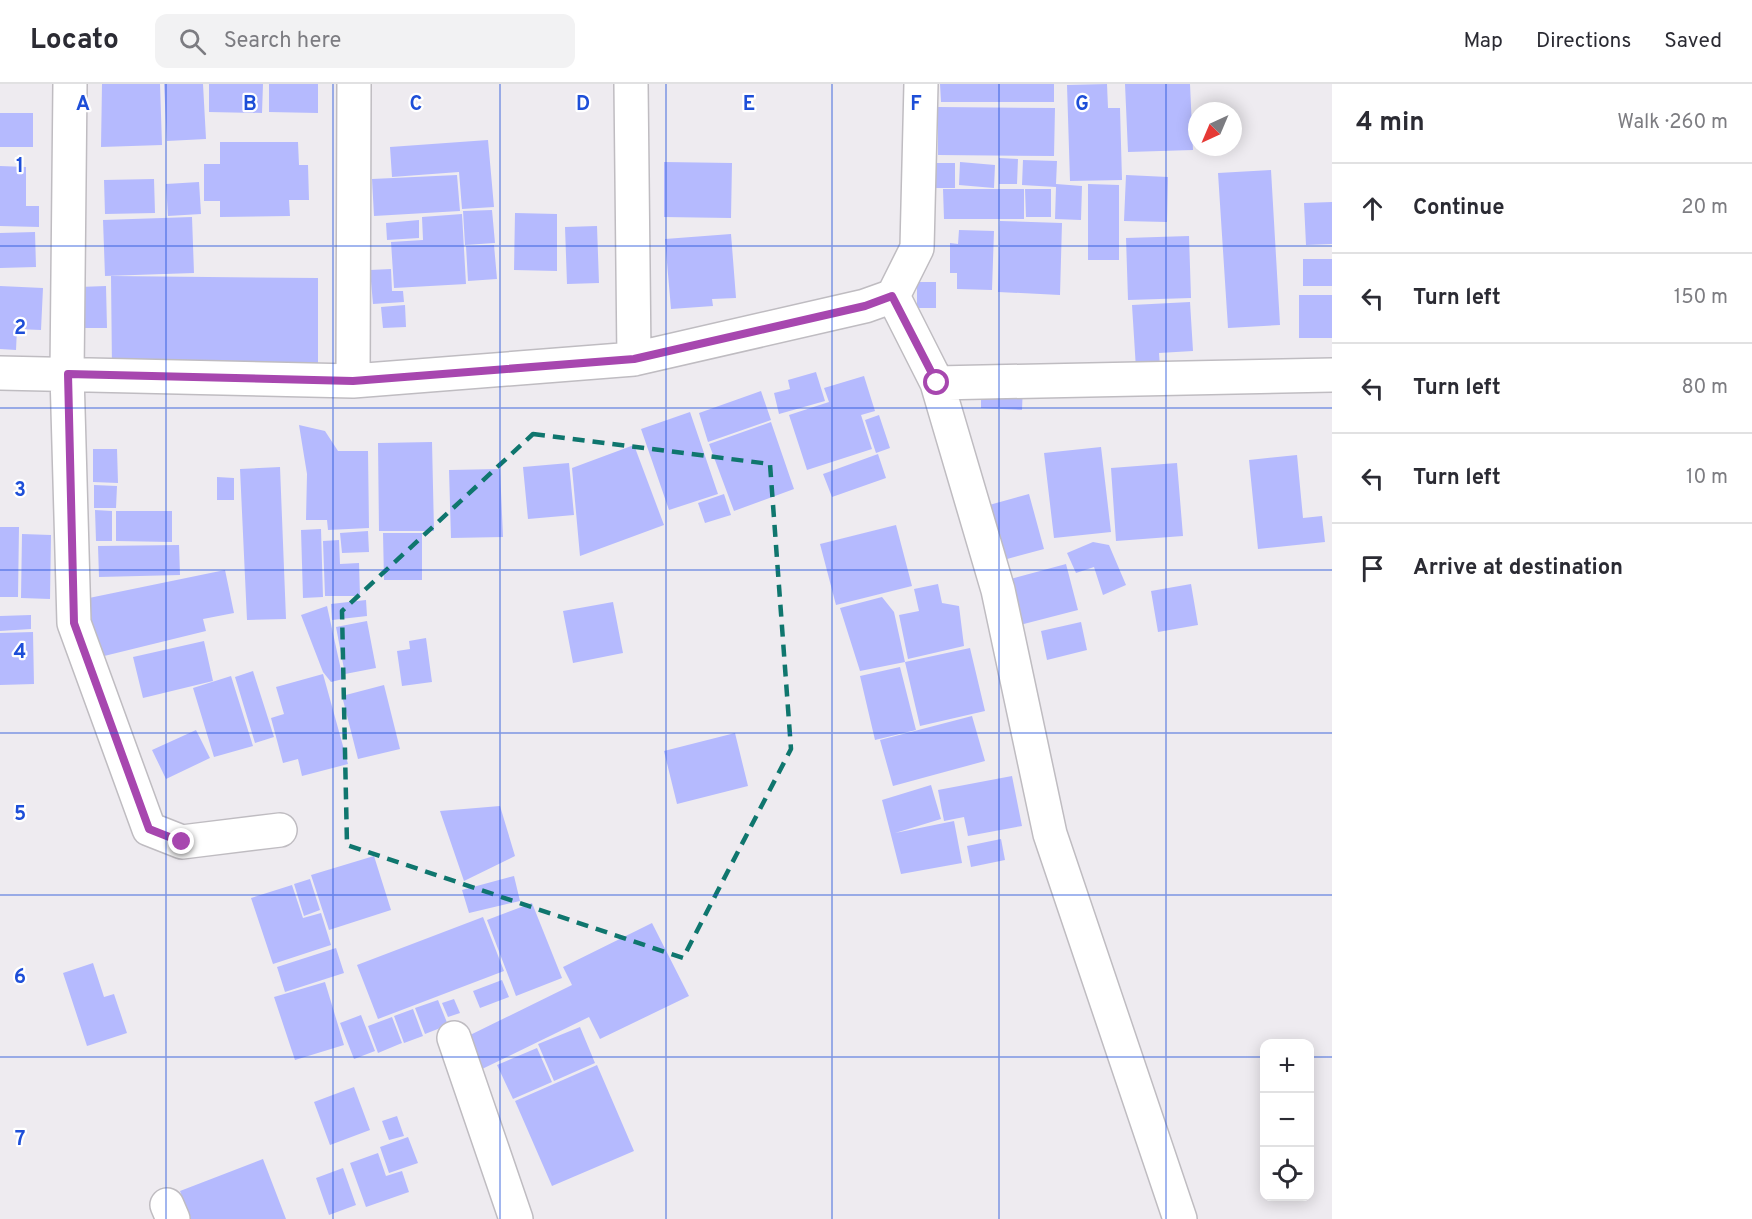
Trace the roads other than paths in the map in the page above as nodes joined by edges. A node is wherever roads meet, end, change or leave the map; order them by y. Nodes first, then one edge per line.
1 (70, 84) edge
2 (354, 84) edge
3 (631, 84) edge
4 (921, 84) edge
5 (892, 296) junction
6 (634, 359) junction
7 (0, 373) edge
8 (68, 374) junction
9 (1332, 375) edge
10 (353, 381) junction
11 (937, 383) junction
12 (280, 830) dead end
13 (454, 1038) dead end
14 (516, 1219) edge
15 (1180, 1219) edge

1 - 8 street
2 - 10 street
3 - 6 street
4 - 5 street
5 - 6 street
5 - 11 street
6 - 10 street
7 - 8 street
8 - 10 street
8 - 12 street
9 - 11 street
11 - 15 street
13 - 14 street

